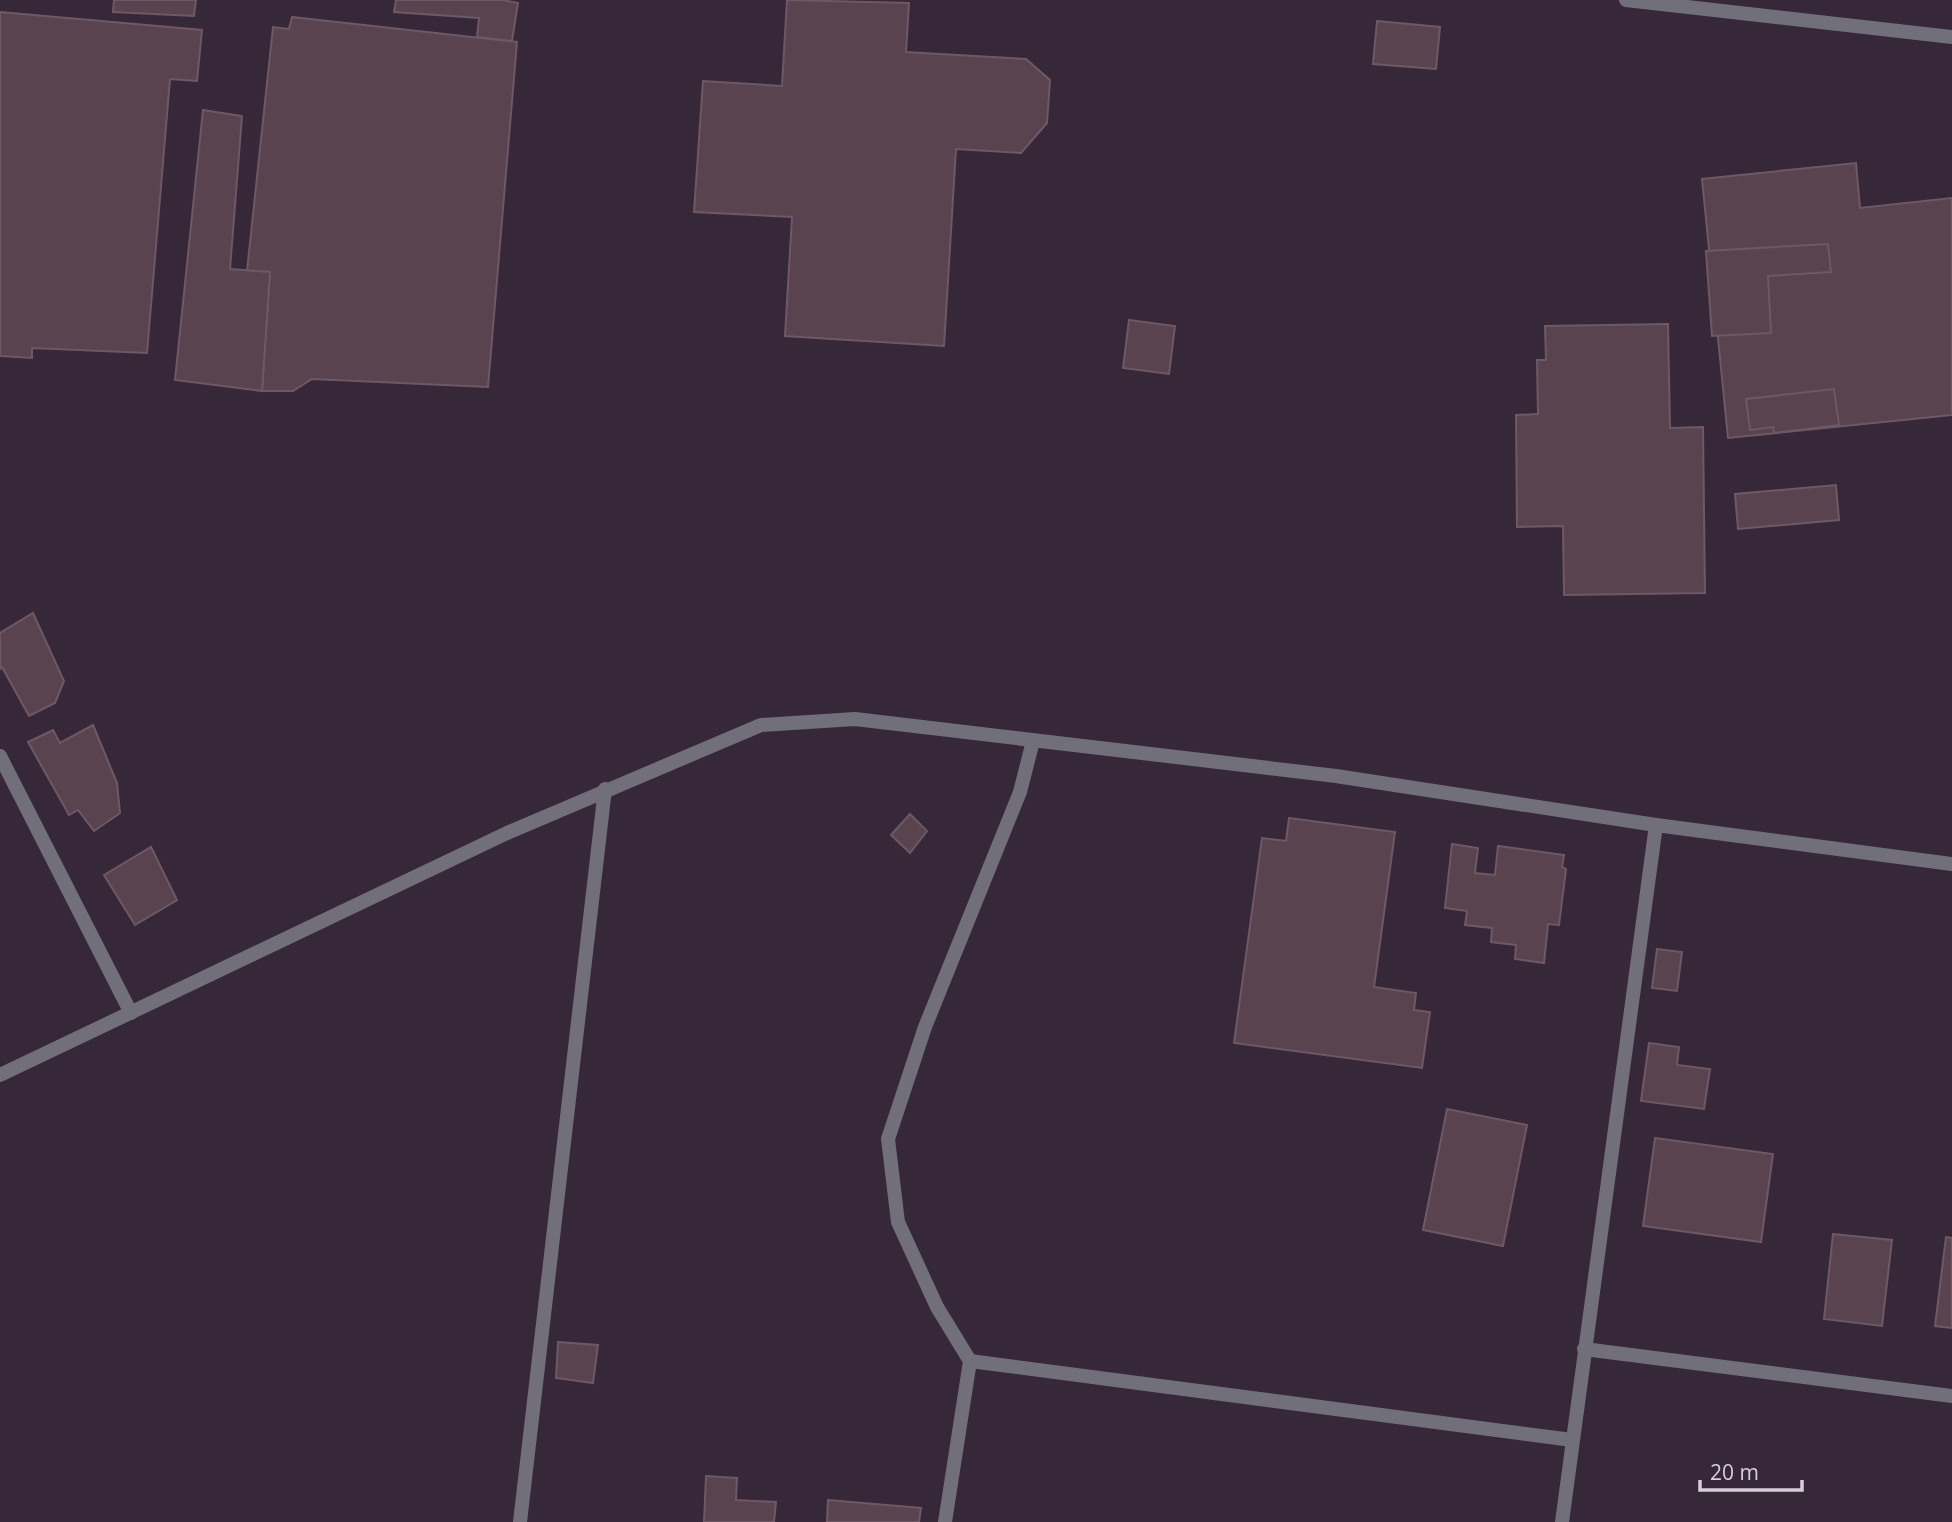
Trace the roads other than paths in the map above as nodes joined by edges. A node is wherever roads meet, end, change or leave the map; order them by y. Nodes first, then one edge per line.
1 (1626, 0) edge
2 (1952, 37) edge
3 (1033, 741) junction
4 (0, 756) edge
5 (605, 789) junction
6 (1656, 825) junction
7 (1952, 864) edge
8 (131, 1013) junction
9 (0, 1075) edge
10 (1584, 1349) junction
11 (970, 1361) junction
12 (1952, 1396) edge
13 (1572, 1440) junction
14 (520, 1522) edge
15 (945, 1522) edge
16 (1562, 1522) edge

1 - 2 street
3 - 5 street
3 - 6 street
3 - 11 street
4 - 8 street
5 - 8 street
5 - 14 street
6 - 7 street
6 - 10 street
8 - 9 street
10 - 12 street
10 - 13 street
11 - 13 street
11 - 15 street
13 - 16 street

